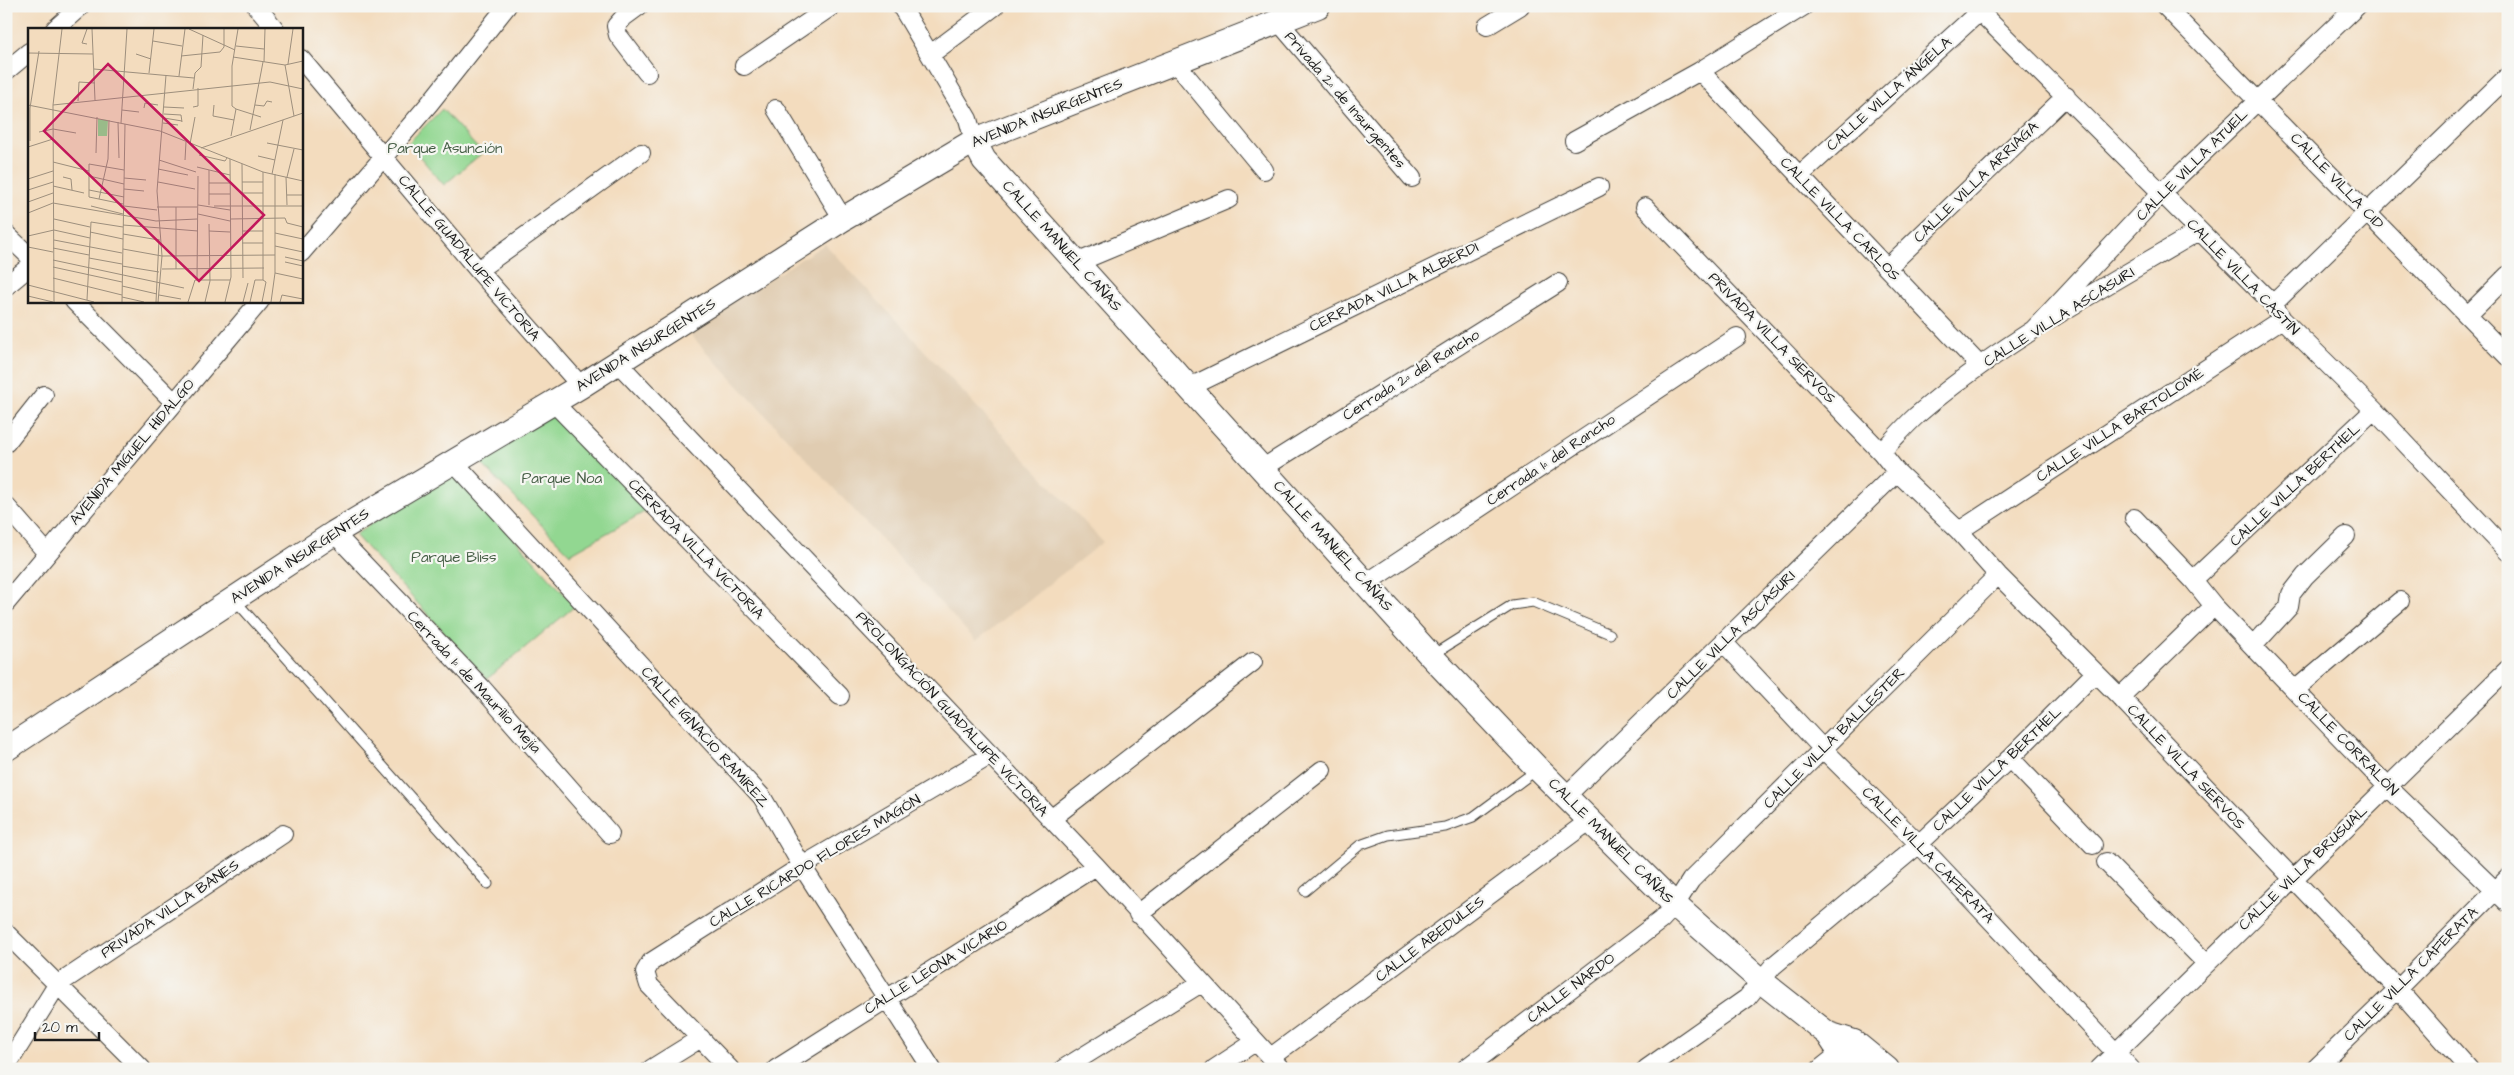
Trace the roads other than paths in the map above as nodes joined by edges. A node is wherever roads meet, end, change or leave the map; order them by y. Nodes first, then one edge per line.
1 (81, 6) edge
2 (256, 6) edge
3 (507, 6) edge
4 (639, 6) edge
5 (832, 6) edge
6 (902, 6) edge
7 (995, 6) edge
8 (1318, 6) edge
9 (1520, 6) edge
10 (1804, 6) edge
11 (2164, 6) edge
12 (2357, 6) edge
13 (1977, 9) edge
14 (1278, 21) junction
15 (1487, 26) dead end
16 (56, 28) edge
17 (274, 28) edge
18 (28, 53) edge
19 (931, 54) junction
20 (302, 60) edge
21 (1174, 61) junction
22 (744, 66) dead end
23 (1700, 71) junction
24 (6, 72) edge
25 (647, 73) dead end
26 (2508, 76) edge
27 (2066, 96) junction
28 (2258, 99) junction
29 (776, 110) dead end
30 (974, 141) junction
31 (1574, 141) dead end
32 (641, 153) dead end
33 (384, 157) junction
34 (1264, 170) dead end
35 (1799, 176) junction
36 (1412, 178) dead end
37 (1598, 187) dead end
38 (2161, 193) junction
39 (1229, 199) dead end
40 (1645, 207) dead end
41 (2367, 212) junction
42 (844, 220) junction
43 (2199, 231) junction
44 (6, 234) edge
45 (302, 253) edge
46 (28, 255) edge
47 (1076, 262) junction
48 (28, 268) edge
49 (1887, 268) junction
50 (478, 270) junction
51 (2508, 275) edge
52 (1558, 283) dead end
53 (6, 286) edge
54 (75, 302) edge
55 (259, 302) edge
56 (2278, 312) junction
57 (2468, 315) junction
58 (2034, 329) junction
59 (1736, 337) dead end
60 (2508, 357) edge
61 (618, 363) junction
62 (1980, 366) junction
63 (581, 386) junction
64 (1190, 387) junction
65 (44, 395) dead end
66 (174, 402) junction
67 (553, 402) junction
68 (2374, 410) junction
69 (6, 443) edge
70 (1882, 452) junction
71 (453, 461) junction
72 (1263, 468) junction
73 (1897, 472) junction
74 (6, 506) edge
75 (2134, 518) dead end
76 (1959, 531) junction
77 (334, 533) junction
78 (2346, 536) dead end
79 (2508, 552) edge
80 (47, 553) junction
81 (1998, 575) junction
82 (2193, 580) junction
83 (1366, 584) junction
84 (234, 599) junction
85 (2400, 601) dead end
86 (6, 603) edge
87 (2214, 606) junction
88 (1610, 634) dead end
89 (1724, 644) junction
90 (2254, 645) junction
91 (1431, 656) junction
92 (1253, 662) dead end
93 (2508, 669) edge
94 (2095, 673) junction
95 (2295, 690) junction
96 (840, 696) dead end
97 (2120, 696) junction
98 (1822, 748) junction
99 (6, 749) edge
100 (991, 755) junction
101 (2010, 758) junction
102 (1322, 770) dead end
103 (1538, 770) junction
104 (2387, 786) junction
105 (1565, 797) junction
106 (1051, 819) junction
107 (1589, 821) junction
108 (283, 834) dead end
109 (610, 834) dead end
110 (1919, 844) junction
111 (2093, 845) dead end
112 (2106, 862) dead end
113 (802, 866) junction
114 (1096, 866) junction
115 (2508, 878) edge
116 (2292, 879) junction
117 (488, 884) dead end
118 (1305, 890) dead end
119 (2495, 891) junction
120 (2508, 904) edge
121 (1675, 905) junction
122 (1138, 914) junction
123 (6, 933) edge
124 (2206, 963) junction
125 (1760, 980) junction
126 (1201, 983) junction
127 (57, 986) junction
128 (2398, 989) junction
129 (885, 998) junction
130 (701, 1038) junction
131 (1255, 1042) junction
132 (2116, 1053) junction
133 (1848, 1055) edge
134 (1276, 1063) edge
135 (6, 1067) edge
136 (142, 1069) edge
137 (651, 1069) edge
138 (730, 1069) edge
139 (776, 1069) edge
140 (932, 1069) edge
141 (1063, 1069) edge
142 (1214, 1069) edge
143 (1465, 1069) edge
144 (1646, 1069) edge
145 (1820, 1069) edge
146 (1887, 1069) edge
147 (2099, 1069) edge
148 (2131, 1069) edge
149 (2315, 1069) edge
150 (2469, 1069) edge

1 - 16 street
2 - 17 street
3 - 33 street
4 - 25 street
5 - 22 street
6 - 19 street, CALLE MANUEL CAÑAS
7 - 19 street
8 - 14 street, AVENIDA INSURGENTES
9 - 15 street
10 - 23 street
11 - 28 street, CALLE VILLA CID
12 - 28 street, CALLE VILLA ATUEL
13 - 27 street, CALLE VILLA CASTÍN
13 - 35 street, CALLE VILLA ÁNGELA
14 - 21 street, AVENIDA INSURGENTES
14 - 36 street, Privada 2ª de Insurgentes
18 - 24 street
19 - 30 street, CALLE MANUEL CAÑAS
20 - 33 street, CALLE GUADALUPE VICTORIA
21 - 30 street, AVENIDA INSURGENTES
21 - 34 street
23 - 31 street
23 - 35 street, CALLE VILLA CARLOS
26 - 41 street, CALLE VILLA BARTOLOMÉ
27 - 38 street, CALLE VILLA CASTÍN
27 - 49 street, CALLE VILLA ARRIAGA
28 - 38 street, CALLE VILLA ATUEL
28 - 41 street, CALLE VILLA CID
29 - 42 street
30 - 42 street, AVENIDA INSURGENTES
30 - 47 street, CALLE MANUEL CAÑAS
32 - 50 street
33 - 45 street
33 - 50 street, CALLE GUADALUPE VICTORIA
35 - 49 street, CALLE VILLA CARLOS
37 - 64 street, CERRADA VILLA ALBERDI
38 - 43 street, CALLE VILLA CASTÍN
38 - 58 street, CALLE VILLA ATUEL
39 - 47 street
40 - 70 street, PRIVADA VILLA SIERVOS
41 - 56 street, CALLE VILLA BARTOLOMÉ
41 - 57 street, CALLE VILLA CID
42 - 61 street, AVENIDA INSURGENTES
43 - 56 street, CALLE VILLA CASTÍN
43 - 58 street, CALLE VILLA ASCASURI
44 - 46 street
47 - 64 street, CALLE MANUEL CAÑAS
48 - 53 street
49 - 62 street, CALLE VILLA CARLOS
50 - 63 street, CALLE GUADALUPE VICTORIA
51 - 57 street
52 - 72 street, Cerrada 2ª del Rancho
54 - 66 street
55 - 66 street, AVENIDA MIGUEL HIDALGO
56 - 68 street, CALLE VILLA CASTÍN
56 - 76 street, CALLE VILLA BARTOLOMÉ
57 - 60 street, CALLE VILLA CID
58 - 62 street, CALLE VILLA ASCASURI
59 - 83 street, Cerrada 1ª del Rancho
61 - 63 street, AVENIDA INSURGENTES
61 - 100 street, PROLONGACIÓN GUADALUPE VICTORIA
62 - 70 street, CALLE VILLA ASCASURI
63 - 67 street, AVENIDA INSURGENTES
64 - 72 street, CALLE MANUEL CAÑAS
65 - 69 street
66 - 80 street, AVENIDA MIGUEL HIDALGO
67 - 71 street, AVENIDA INSURGENTES
67 - 96 street, CERRADA VILLA VICTORIA
68 - 79 street, CALLE VILLA CASTÍN
68 - 82 street, CALLE VILLA BERTHEL
70 - 73 street, PRIVADA VILLA SIERVOS
71 - 77 street, AVENIDA INSURGENTES
71 - 113 street, CALLE IGNACIO RAMÍREZ
72 - 83 street, CALLE MANUEL CAÑAS
73 - 76 street, CALLE VILLA SIERVOS
73 - 89 street, CALLE VILLA ASCASURI
74 - 80 street
75 - 82 street, CALLE CORRALÓN
76 - 81 street, CALLE VILLA SIERVOS
77 - 84 street, AVENIDA INSURGENTES
77 - 109 street, Cerrada 1ª de Maurilio Mejía
78 - 90 street
80 - 86 street, AVENIDA MIGUEL HIDALGO
81 - 94 street, CALLE VILLA SIERVOS
81 - 98 street, CALLE VILLA BALLESTER
82 - 87 street, CALLE CORRALÓN
83 - 91 street, CALLE MANUEL CAÑAS
84 - 99 street, AVENIDA INSURGENTES
84 - 117 lane
85 - 95 street
87 - 90 street, CALLE CORRALÓN
87 - 97 street
88 - 91 lane
89 - 98 street, CALLE VILLA CAFERATA
89 - 105 street, CALLE VILLA ASCASURI
90 - 95 street, CALLE CORRALÓN
91 - 103 street, CALLE MANUEL CAÑAS
92 - 106 street
93 - 104 street, CALLE VILLA BRUSUAL
94 - 97 street, CALLE VILLA SIERVOS
94 - 101 street, CALLE VILLA BERTHEL
95 - 104 street, CALLE CORRALÓN
97 - 116 street, CALLE VILLA SIERVOS
98 - 110 street, CALLE VILLA CAFERATA
98 - 121 street, CALLE VILLA BALLESTER
100 - 106 street, PROLONGACIÓN GUADALUPE VICTORIA
100 - 113 street, CALLE RICARDO FLORES MAGÓN
101 - 110 street, CALLE VILLA BERTHEL
101 - 111 street
102 - 122 street
103 - 105 street, CALLE MANUEL CAÑAS
103 - 118 lane
104 - 116 street, CALLE VILLA BRUSUAL
104 - 119 street, CALLE CORRALÓN
105 - 107 street, CALLE MANUEL CAÑAS
106 - 114 street, PROLONGACIÓN GUADALUPE VICTORIA
107 - 121 street, CALLE MANUEL CAÑAS
107 - 134 street, CALLE ABEDULES
108 - 127 street, PRIVADA VILLA BANES
110 - 125 street, CALLE VILLA BERTHEL
110 - 132 street, CALLE VILLA CAFERATA
112 - 124 street
113 - 129 street, CALLE IGNACIO RAMÍREZ
113 - 130 street, CALLE RICARDO FLORES MAGÓN
114 - 122 street, PROLONGACIÓN GUADALUPE VICTORIA
114 - 129 street, CALLE LEONA VICARIO
115 - 119 street, CALLE VILLA CAFERATA
116 - 124 street, CALLE VILLA BRUSUAL
116 - 128 street, CALLE VILLA SIERVOS
119 - 120 street, CALLE CORRALÓN
119 - 128 street, CALLE VILLA CAFERATA
121 - 125 street, CALLE MANUEL CAÑAS
121 - 143 street, CALLE NARDO
122 - 126 street, PROLONGACIÓN GUADALUPE VICTORIA
123 - 127 street
124 - 132 street, CALLE VILLA BRUSUAL
125 - 133 street, CALLE MANUEL CAÑAS
125 - 144 street, CALLE VILLA BERTHEL
126 - 131 street, PROLONGACIÓN GUADALUPE VICTORIA
126 - 141 street
127 - 135 street
127 - 136 street
128 - 149 street, CALLE VILLA CAFERATA
128 - 150 street, CALLE VILLA SIERVOS
129 - 139 street, CALLE LEONA VICARIO
129 - 140 street, CALLE IGNACIO RAMÍREZ
130 - 137 street
130 - 138 street
131 - 134 street, PROLONGACIÓN GUADALUPE VICTORIA
131 - 142 street
132 - 147 street, CALLE VILLA BRUSUAL
132 - 148 street, CALLE VILLA CAFERATA
133 - 145 street
133 - 146 street, CALLE MANUEL CAÑAS

